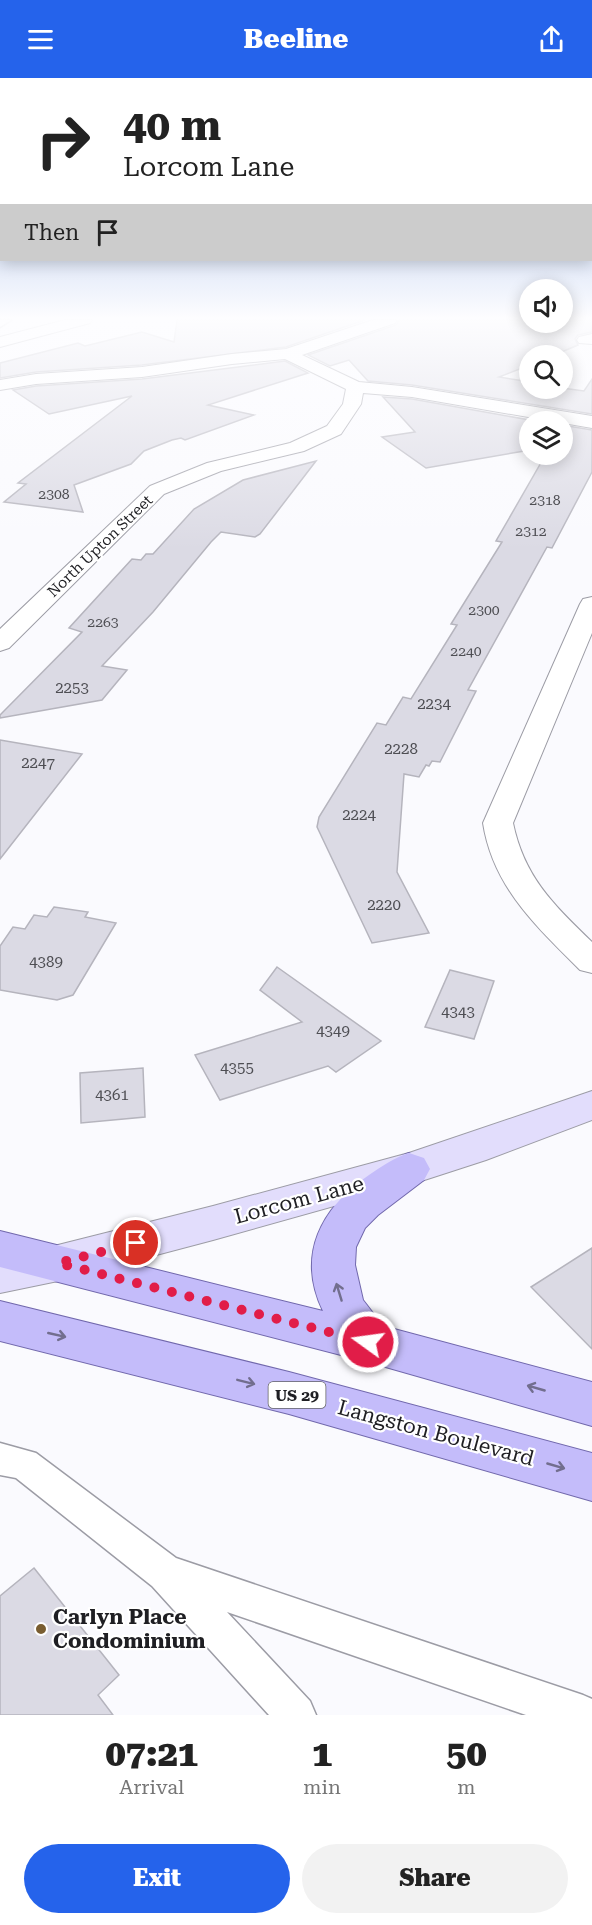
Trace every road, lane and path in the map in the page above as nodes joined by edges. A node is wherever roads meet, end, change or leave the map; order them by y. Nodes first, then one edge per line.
1 (353, 396) edge
2 (438, 396) edge
3 (592, 422) edge
4 (592, 604) edge
5 (0, 643) edge
6 (592, 962) edge
7 (592, 1105) edge
8 (409, 1169) junction
9 (0, 1249) edge
10 (58, 1263) junction
11 (0, 1275) edge
12 (0, 1321) edge
13 (368, 1342) junction
14 (592, 1404) edge
15 (0, 1459) edge
16 (592, 1477) edge
17 (165, 1573) junction
18 (296, 1715) edge
19 (583, 1715) edge

1 - 5 street, North Upton Street
2 - 3 street
4 - 6 street
7 - 8 street, Lorcom Lane
8 - 10 street, Lorcom Lane
13 -> 8 main road
9 - 10 main road
10 - 11 street, Lorcom Lane
10 - 13 main road
12 -> 16 main road, Langston Boulevard / US 29
14 -> 13 main road
15 - 17 lane
17 - 18 lane
17 - 19 lane

